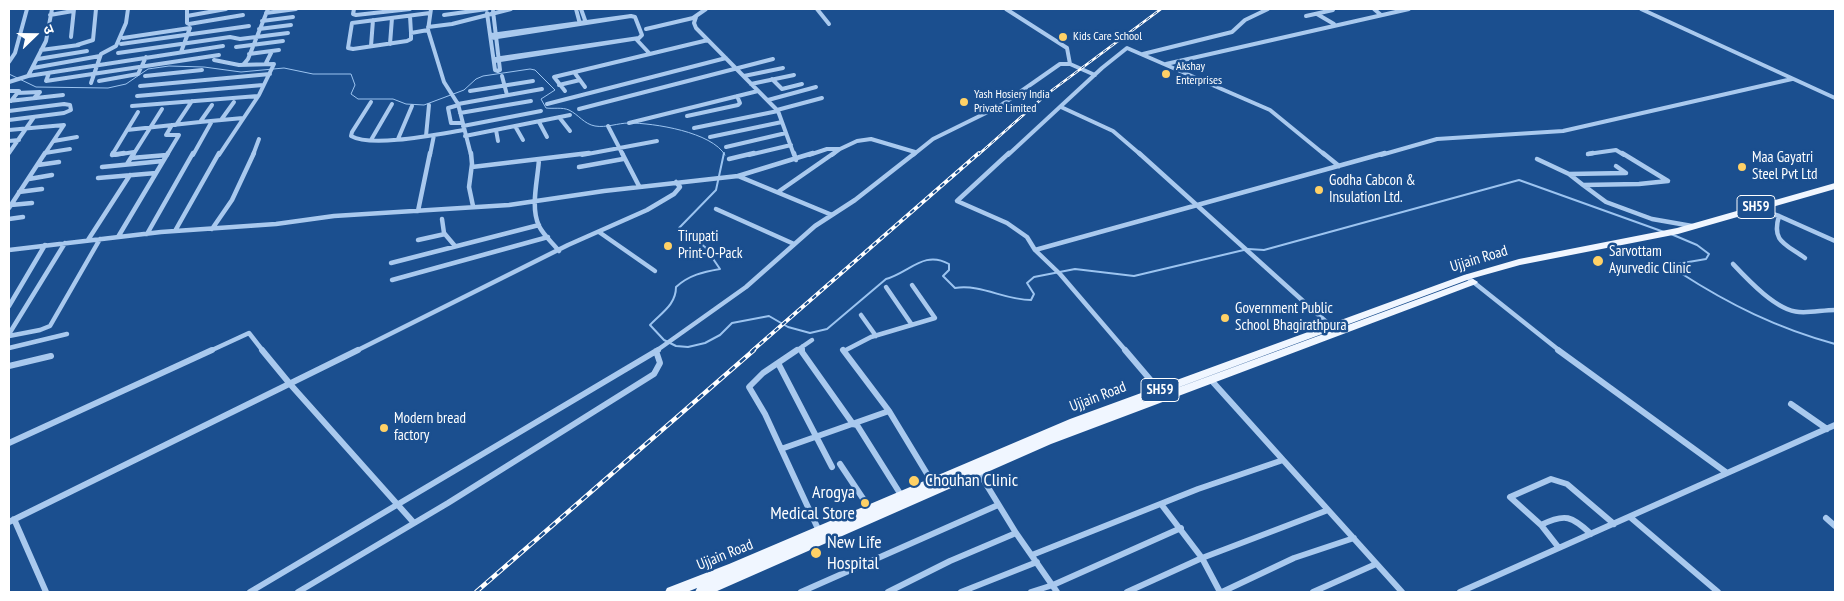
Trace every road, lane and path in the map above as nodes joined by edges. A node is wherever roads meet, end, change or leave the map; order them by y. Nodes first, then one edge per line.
1 (27, 9) edge
2 (52, 9) edge
3 (80, 9) edge
4 (96, 9) edge
5 (128, 9) edge
6 (187, 9) edge
7 (226, 9) edge
8 (268, 9) edge
9 (296, 9) edge
10 (354, 9) edge
11 (410, 9) edge
12 (504, 9) edge
13 (511, 9) edge
14 (576, 9) edge
15 (581, 9) edge
16 (706, 9) edge
17 (817, 9) edge
18 (1006, 9) edge
19 (1268, 9) edge
20 (1331, 9) edge
21 (1338, 9) edge
22 (1374, 9) edge
23 (1397, 9) edge
24 (1409, 9) edge
25 (1641, 9) edge
26 (73, 10) edge
27 (394, 10) edge
28 (466, 10) edge
29 (430, 11) edge
30 (487, 12) edge
31 (493, 12) junction
32 (266, 14) junction
33 (1317, 14) junction
34 (1380, 14) junction
35 (50, 15) junction
36 (243, 15) dead end
37 (444, 15) dead end
38 (187, 16) junction
39 (410, 16) junction
40 (1306, 16) dead end
41 (293, 17) dead end
42 (696, 17) junction
43 (392, 18) junction
44 (467, 18) junction
45 (373, 20) junction
46 (262, 21) junction
47 (352, 23) junction
48 (580, 23) junction
49 (585, 23) junction
50 (344, 24) dead end
51 (444, 24) junction
52 (829, 24) dead end
53 (1333, 24) junction
54 (291, 25) dead end
55 (249, 26) dead end
56 (259, 29) junction
57 (428, 29) junction
58 (646, 29) dead end
59 (288, 33) dead end
60 (411, 33) junction
61 (188, 35) junction
62 (491, 36) junction
63 (496, 36) junction
64 (71, 37) dead end
65 (256, 37) junction
66 (123, 38) dead end
67 (637, 38) junction
68 (708, 40) junction
69 (283, 41) dead end
70 (184, 43) junction
71 (89, 44) dead end
72 (121, 44) dead end
73 (390, 44) junction
74 (78, 45) junction
75 (253, 45) junction
76 (222, 46) dead end
77 (370, 46) junction
78 (236, 47) dead end
79 (42, 50) junction
80 (279, 50) dead end
81 (88, 51) dead end
82 (272, 51) junction
83 (118, 52) dead end
84 (181, 52) junction
85 (250, 54) junction
86 (650, 54) junction
87 (1142, 54) junction
88 (218, 55) dead end
89 (100, 56) junction
90 (146, 57) junction
91 (726, 58) junction
92 (38, 59) junction
93 (496, 59) junction
94 (773, 59) dead end
95 (214, 60) dead end
96 (9, 62) edge
97 (266, 63) junction
98 (1070, 64) junction
99 (1164, 64) junction
100 (98, 65) junction
101 (243, 65) junction
102 (142, 66) junction
103 (33, 68) junction
104 (736, 68) junction
105 (783, 68) dead end
106 (202, 70) dead end
107 (271, 72) junction
108 (574, 72) junction
109 (50, 73) junction
110 (167, 73) junction
111 (95, 74) junction
112 (794, 75) dead end
113 (1095, 75) junction
114 (28, 76) junction
115 (145, 76) dead end
116 (502, 76) dead end
117 (744, 76) junction
118 (1792, 79) junction
119 (580, 80) junction
120 (772, 80) junction
121 (10, 81) edge
122 (99, 81) dead end
123 (533, 81) dead end
124 (90, 83) dead end
125 (162, 84) junction
126 (751, 84) junction
127 (802, 84) dead end
128 (263, 85) junction
129 (559, 85) junction
130 (140, 86) dead end
131 (504, 86) junction
132 (586, 87) dead end
133 (816, 87) dead end
134 (542, 89) dead end
135 (9, 91) edge
136 (470, 91) dead end
137 (565, 91) dead end
138 (758, 91) junction
139 (17, 93) junction
140 (62, 95) dead end
141 (507, 95) junction
142 (137, 96) dead end
143 (258, 96) junction
144 (737, 96) junction
145 (34, 98) junction
146 (822, 98) dead end
147 (1835, 98) edge
148 (768, 100) junction
149 (10, 101) edge
150 (192, 101) junction
151 (531, 101) dead end
152 (234, 102) dead end
153 (371, 102) dead end
154 (457, 103) junction
155 (392, 104) dead end
156 (547, 104) dead end
157 (212, 105) dead end
158 (428, 105) dead end
159 (132, 106) dead end
160 (412, 106) dead end
161 (1061, 106) junction
162 (162, 109) dead end
163 (579, 109) dead end
164 (777, 110) junction
165 (9, 111) edge
166 (138, 112) dead end
167 (541, 112) dead end
168 (460, 113) junction
169 (570, 115) dead end
170 (687, 116) dead end
171 (34, 117) junction
172 (559, 117) junction
173 (242, 118) junction
174 (9, 120) edge
175 (221, 120) junction
176 (212, 121) junction
177 (200, 122) junction
178 (539, 122) junction
179 (782, 122) junction
180 (186, 123) junction
181 (629, 123) dead end
182 (174, 125) junction
183 (463, 126) junction
184 (515, 126) junction
185 (608, 126) dead end
186 (151, 127) junction
187 (28, 128) junction
188 (694, 128) dead end
189 (9, 130) edge
190 (128, 130) junction
191 (496, 130) junction
192 (570, 131) dead end
193 (786, 133) junction
194 (179, 135) junction
195 (434, 135) junction
196 (426, 136) junction
197 (465, 136) junction
198 (548, 137) dead end
199 (710, 137) dead end
200 (77, 138) dead end
201 (259, 139) dead end
202 (398, 139) junction
203 (19, 140) junction
204 (371, 140) junction
205 (498, 140) dead end
206 (523, 140) dead end
207 (9, 141) edge
208 (54, 141) junction
209 (657, 141) dead end
210 (790, 145) junction
211 (726, 147) dead end
212 (618, 148) junction
213 (70, 149) dead end
214 (840, 149) junction
215 (134, 152) junction
216 (915, 152) junction
217 (9, 153) edge
218 (45, 153) junction
219 (1588, 154) dead end
220 (167, 155) junction
221 (131, 158) junction
222 (623, 159) junction
223 (729, 159) dead end
224 (1538, 159) dead end
225 (540, 160) junction
226 (796, 160) junction
227 (163, 161) junction
228 (59, 162) dead end
229 (127, 164) junction
230 (38, 165) junction
231 (1339, 166) junction
232 (1616, 166) dead end
233 (102, 167) dead end
234 (472, 167) junction
235 (579, 167) dead end
236 (156, 173) junction
237 (1569, 174) junction
238 (52, 175) dead end
239 (130, 175) junction
240 (738, 176) junction
241 (98, 178) dead end
242 (29, 179) junction
243 (676, 182) junction
244 (1583, 185) junction
245 (639, 186) junction
246 (1835, 186) edge
247 (42, 188) dead end
248 (1835, 191) edge
249 (20, 192) junction
250 (778, 192) junction
251 (535, 201) junction
252 (32, 203) dead end
253 (10, 206) edge
254 (473, 206) junction
255 (1196, 206) junction
256 (716, 210) dead end
257 (1760, 210) junction
258 (418, 211) junction
259 (832, 215) junction
260 (1779, 216) junction
261 (23, 218) dead end
262 (442, 218) dead end
263 (9, 219) edge
264 (539, 225) junction
265 (1692, 226) junction
266 (212, 229) junction
267 (175, 231) junction
268 (599, 232) junction
269 (1681, 232) junction
270 (147, 234) junction
271 (445, 234) junction
272 (118, 236) junction
273 (548, 236) junction
274 (100, 239) junction
275 (88, 240) junction
276 (418, 240) dead end
277 (1835, 241) edge
278 (65, 243) junction
279 (794, 244) junction
280 (45, 245) junction
281 (455, 246) junction
282 (9, 250) edge
283 (1035, 250) junction
284 (559, 251) junction
285 (1805, 258) dead end
286 (391, 263) dead end
287 (1733, 264) dead end
288 (655, 271) dead end
289 (1471, 279) junction
290 (392, 280) dead end
291 (912, 285) dead end
292 (886, 287) dead end
293 (9, 306) edge
294 (1835, 310) edge
295 (861, 315) dead end
296 (912, 325) junction
297 (1334, 328) junction
298 (67, 334) dead end
299 (9, 335) edge
300 (876, 336) junction
301 (812, 340) dead end
302 (803, 346) junction
303 (9, 348) edge
304 (656, 351) junction
305 (51, 356) dead end
306 (778, 363) junction
307 (9, 366) edge
308 (1212, 380) junction
309 (290, 384) junction
310 (1159, 390) junction
311 (1791, 404) dead end
312 (889, 411) junction
313 (853, 424) junction
314 (1835, 425) edge
315 (1827, 429) junction
316 (817, 436) junction
317 (9, 443) edge
318 (781, 449) junction
319 (1283, 460) junction
320 (840, 464) dead end
321 (832, 467) dead end
322 (978, 471) junction
323 (1727, 474) junction
324 (932, 482) junction
325 (901, 495) junction
326 (399, 504) junction
327 (998, 504) junction
328 (1161, 504) junction
329 (870, 509) junction
330 (1328, 510) junction
331 (1630, 517) junction
332 (1826, 518) dead end
333 (12, 520) edge
334 (414, 523) junction
335 (1614, 524) junction
336 (1541, 525) junction
337 (1835, 526) edge
338 (1181, 528) junction
339 (819, 531) junction
340 (1016, 533) junction
341 (1591, 534) junction
342 (1354, 538) junction
343 (1559, 548) junction
344 (1032, 555) junction
345 (1202, 558) junction
346 (1037, 562) junction
347 (1376, 564) junction
348 (1052, 585) junction
349 (699, 589) edge
350 (46, 592) edge
351 (250, 592) edge
352 (298, 592) edge
353 (672, 592) edge
354 (801, 592) edge
355 (888, 592) edge
356 (961, 592) edge
357 (1031, 592) edge
358 (1057, 592) edge
359 (1127, 592) edge
360 (1221, 592) edge
361 (1313, 592) edge
362 (1402, 592) edge
363 (1460, 592) edge
364 (1718, 592) edge

1 - 96 street
2 - 35 street
3 - 26 street
4 - 74 street
5 - 89 street
6 - 38 street
7 - 38 street
8 - 32 street
9 - 32 street
10 - 27 street
11 - 27 street
12 - 13 street
12 - 31 street
14 - 48 street
15 - 49 street
16 - 42 street
17 - 52 street
18 - 98 street
19 - 87 street
20 - 21 street
20 - 33 street
22 - 34 street
23 - 34 street
24 - 34 street
25 - 118 street
26 - 35 street
26 - 64 street
28 - 30 street
28 - 37 street
28 - 44 street
29 - 39 street
29 - 57 street
30 - 31 street
30 - 44 street
30 - 51 street
30 - 62 street
31 - 63 street
32 - 46 street
33 - 40 street
33 - 53 street
34 - 53 street
35 - 79 street
36 - 38 street
39 - 43 street
39 - 60 street
41 - 46 street
42 - 58 street
42 - 68 street
43 - 45 street
43 - 73 street
44 - 51 street
45 - 47 street
45 - 77 street
46 - 56 street
47 - 50 street
47 - 77 street
48 - 49 street
48 - 63 street
49 - 67 street
51 - 57 street
53 - 99 street
54 - 56 street
55 - 61 street
56 - 65 street
57 - 60 street
57 - 154 street
59 - 65 street
60 - 73 street
61 - 66 street
61 - 70 street
61 - 72 street
62 - 63 street
62 - 93 street
63 - 93 street
65 - 70 street
65 - 75 street
67 - 86 street
67 - 93 street
68 - 86 street
68 - 91 street
69 - 75 street
70 - 83 street
70 - 84 street
71 - 74 street
73 - 77 street
74 - 79 street
75 - 78 street
75 - 85 street
76 - 84 street
79 - 92 street
80 - 82 street
81 - 92 street
82 - 85 street
82 - 97 street
84 - 90 street
85 - 101 street
86 - 108 street
87 - 99 street
87 - 113 street
88 - 102 street
89 - 100 street
89 - 103 street
90 - 100 street
90 - 102 street
91 - 104 street
91 - 156 street
92 - 103 street
94 - 104 street
95 - 101 street
97 - 101 street
97 - 107 street
98 - 113 street
98 - 216 street
99 - 231 street
100 - 109 street
100 - 111 street
102 - 111 street
102 - 122 street
103 - 114 street
104 - 117 street
104 - 163 street
105 - 117 street
106 - 110 street
107 - 125 street
107 - 128 street
108 - 119 street
108 - 129 street
109 - 111 street
109 - 114 street
110 - 115 street
110 - 125 street
111 - 124 street
112 - 120 street
113 - 161 street
114 - 121 street
116 - 131 street
117 - 126 street
118 - 147 street
118 - 231 street
119 - 129 street
119 - 132 street
120 - 126 street
120 - 127 street
123 - 131 street
125 - 130 street
126 - 138 street
128 - 142 street
128 - 143 street
129 - 137 street
131 - 136 street
131 - 141 street
133 - 148 street
134 - 141 street
135 - 139 street
138 - 144 street
138 - 148 street
139 - 145 street
139 - 149 street
140 - 145 street
141 - 154 street
143 - 150 street
143 - 173 street
144 - 170 street
144 - 181 street
145 - 149 street
146 - 164 street
148 - 164 street
150 - 159 street
150 - 182 street
151 - 168 street
152 - 175 street
153 - 204 street
154 - 168 street
154 - 183 street
155 - 204 street
157 - 177 street
158 - 196 street
160 - 202 street
161 - 255 street
161 - 283 street
162 - 186 street
164 - 179 street
164 - 188 street
165 - 171 street
166 - 190 street
167 - 183 street
168 - 183 street
169 - 172 street
171 - 174 street
171 - 187 street
172 - 178 street
172 - 192 street
173 - 175 street
173 - 267 street
175 - 176 street
176 - 177 street
176 - 270 street
177 - 180 street
178 - 184 street
178 - 198 street
179 - 193 street
179 - 199 street
180 - 182 street
180 - 194 street
182 - 186 street
182 - 194 street
183 - 195 street
183 - 197 street
184 - 191 street
184 - 206 street
185 - 212 street
186 - 190 street
186 - 215 street
187 - 189 street
187 - 203 street
187 - 208 street
190 - 215 street
191 - 197 street
191 - 205 street
193 - 210 street
193 - 211 street
194 - 220 street
195 - 196 street
195 - 258 street
196 - 202 street
197 - 234 street
200 - 208 street
201 - 266 street
202 - 204 street
203 - 207 street
203 - 217 street
208 - 218 street
209 - 212 street
210 - 223 street
210 - 226 street
212 - 222 street
212 - 225 street
213 - 218 street
214 - 216 street
214 - 226 street
214 - 250 street
215 - 221 street
216 - 259 street
218 - 230 street
219 - 244 street
220 - 221 street
220 - 227 street
221 - 229 street
222 - 235 street
222 - 245 street
224 - 237 street
225 - 234 street
225 - 251 street
226 - 240 street
227 - 229 street
227 - 236 street
228 - 230 street
229 - 233 street
230 - 242 street
231 - 255 street
232 - 237 street
234 - 254 street
236 - 239 street
236 - 272 street
237 - 244 street
238 - 242 street
239 - 241 street
239 - 275 street
240 - 243 street
240 - 250 street
242 - 249 street
243 - 245 street
243 - 268 street
244 - 265 street
245 - 251 street
246 - 265 main road, Ujjain Road / SH59
247 - 249 street
248 - 257 main road, Ujjain Road / SH59
249 - 253 street
250 - 259 street
251 - 254 street
251 - 264 street
252 - 253 street
254 - 258 street
255 - 283 street
255 - 297 street
256 - 279 street
257 - 260 street
257 - 269 main road, Ujjain Road / SH59
258 - 266 street
259 - 279 street
260 - 277 street
260 - 285 street
261 - 263 street
262 - 271 street
264 - 273 street
264 - 281 street
265 - 269 main road, Ujjain Road / SH59
266 - 267 street
267 - 270 street
268 - 284 street
268 - 288 street
269 - 289 main road, Ujjain Road / SH59
270 - 272 street
271 - 276 street
271 - 281 street
272 - 274 street
273 - 284 street
273 - 290 street
274 - 275 street
274 - 299 street
275 - 278 street
278 - 280 street
278 - 299 street
279 - 304 street
280 - 282 street
280 - 293 street
281 - 286 street
283 - 310 street
284 - 309 street
287 - 294 street
289 - 297 main road, Ujjain Road / SH59
289 - 323 street
291 - 296 street
292 - 296 street
295 - 300 street
296 - 300 street
297 - 308 main road, Ujjain Road / SH59
297 - 310 main road, Ujjain Road / SH59
298 - 303 street
300 - 312 street
301 - 302 street
302 - 306 street
302 - 313 street
304 - 326 street
304 - 334 street
305 - 307 street
306 - 316 street
306 - 318 street
308 - 319 street
308 - 322 main road, Ujjain Road / SH59
309 - 317 street
309 - 326 street
309 - 333 street
310 - 324 main road, Ujjain Road / SH59
311 - 315 street
312 - 313 street
312 - 324 street
313 - 316 street
313 - 325 street
314 - 315 street
315 - 323 street
316 - 318 street
316 - 321 street
318 - 339 street
319 - 328 street
319 - 330 street
320 - 329 street
322 - 327 street
322 - 349 main road, Ujjain Road / SH59
323 - 331 street
324 - 325 main road, Ujjain Road / SH59
325 - 329 main road, Ujjain Road / SH59
326 - 334 street
326 - 351 street
327 - 340 street
327 - 354 street
328 - 338 street
328 - 344 street
329 - 339 main road, Ujjain Road / SH59
330 - 342 street
330 - 345 street
331 - 335 street
331 - 364 street
332 - 337 street
333 - 350 street
334 - 352 street
335 - 336 street
335 - 341 street
336 - 341 street
336 - 343 street
338 - 345 street
338 - 348 street
339 - 349 main road, Ujjain Road / SH59
340 - 344 street
340 - 355 street
341 - 343 street
342 - 347 street
342 - 360 street
343 - 363 street
344 - 346 street
345 - 359 street
345 - 360 street
346 - 348 street
346 - 356 street
347 - 361 street
347 - 362 street
348 - 357 street
348 - 358 street
349 - 353 main road, Ujjain Road / SH59

